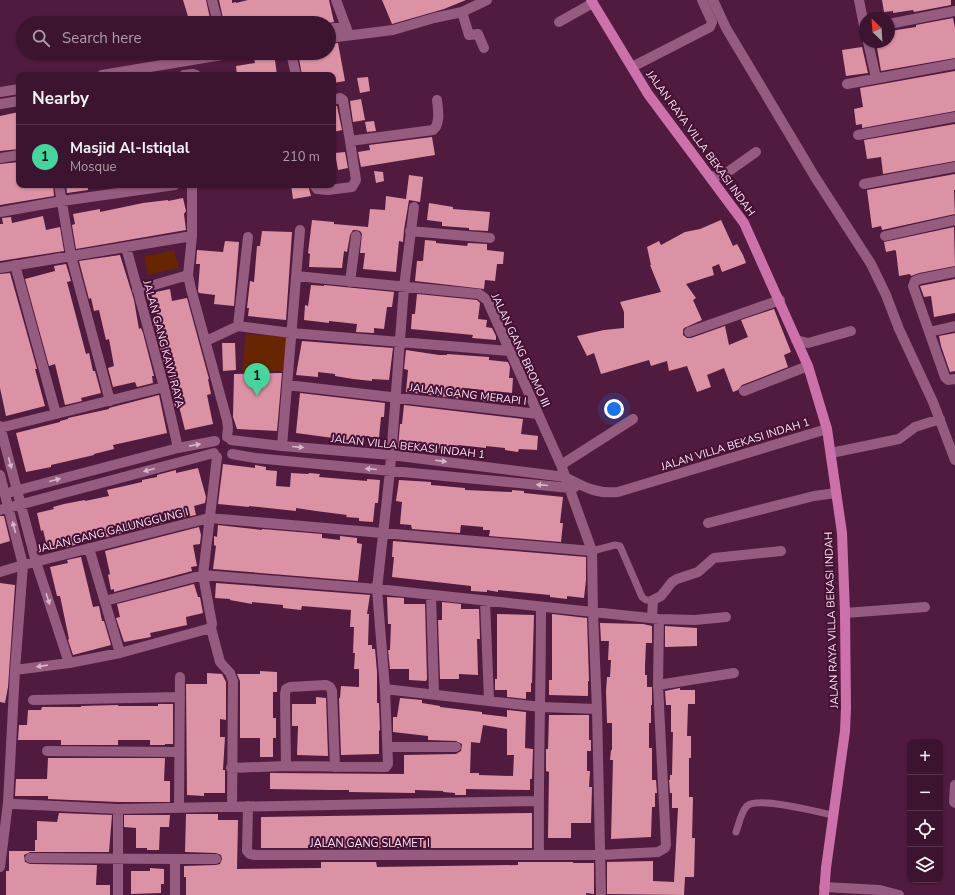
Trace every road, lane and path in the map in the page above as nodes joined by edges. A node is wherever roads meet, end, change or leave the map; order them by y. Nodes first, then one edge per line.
1 (212, 0) edge
2 (336, 0) edge
3 (487, 0) edge
4 (702, 0) edge
5 (713, 0) edge
6 (859, 0) edge
7 (592, 2) edge
8 (462, 12) junction
9 (861, 12) edge
10 (955, 12) edge
11 (216, 16) edge
12 (559, 22) dead end
13 (895, 23) edge
14 (726, 28) junction
15 (707, 29) junction
16 (336, 30) edge
17 (347, 31) junction
18 (336, 35) edge
19 (484, 48) dead end
20 (869, 48) edge
21 (192, 60) edge
22 (293, 60) edge
23 (955, 64) edge
24 (632, 67) junction
25 (120, 72) edge
26 (295, 72) edge
27 (876, 78) junction
28 (847, 84) dead end
29 (16, 89) edge
30 (0, 92) edge
31 (336, 99) edge
32 (437, 100) dead end
33 (16, 101) edge
34 (0, 104) edge
35 (955, 117) edge
36 (858, 135) dead end
37 (350, 141) junction
38 (756, 152) dead end
39 (16, 155) edge
40 (0, 158) edge
41 (955, 167) edge
42 (711, 177) junction
43 (864, 184) dead end
44 (60, 188) edge
45 (155, 188) edge
46 (192, 188) edge
47 (316, 188) edge
48 (62, 202) junction
49 (414, 207) dead end
50 (0, 212) edge
51 (955, 220) edge
52 (300, 230) dead end
53 (410, 231) junction
54 (192, 236) junction
55 (356, 236) dead end
56 (885, 236) dead end
57 (248, 237) dead end
58 (490, 238) dead end
59 (126, 246) junction
60 (71, 256) junction
61 (15, 265) junction
62 (0, 268) edge
63 (955, 272) edge
64 (188, 275) junction
65 (296, 276) junction
66 (350, 282) junction
67 (404, 288) junction
68 (138, 290) junction
69 (780, 300) junction
70 (238, 326) junction
71 (955, 326) edge
72 (851, 331) dead end
73 (689, 332) dead end
74 (929, 332) junction
75 (291, 333) junction
76 (206, 340) junction
77 (796, 340) junction
78 (399, 343) junction
79 (509, 351) junction
80 (808, 366) junction
81 (955, 379) edge
82 (287, 385) junction
83 (164, 387) junction
84 (744, 391) dead end
85 (395, 397) junction
86 (110, 401) junction
87 (56, 414) junction
88 (538, 414) junction
89 (633, 419) dead end
90 (940, 419) junction
91 (0, 427) edge
92 (827, 429) junction
93 (229, 439) junction
94 (215, 441) junction
95 (282, 446) junction
96 (178, 448) junction
97 (831, 453) junction
98 (232, 454) junction
99 (215, 455) junction
100 (391, 455) junction
101 (955, 460) edge
102 (561, 465) junction
103 (390, 471) junction
104 (0, 474) edge
105 (565, 477) junction
106 (580, 485) junction
107 (570, 488) junction
108 (18, 490) junction
109 (836, 493) junction
110 (3, 494) edge
111 (21, 504) junction
112 (4, 508) edge
113 (209, 518) junction
114 (708, 523) dead end
115 (383, 532) junction
116 (89, 548) junction
117 (592, 551) junction
118 (781, 551) dead end
119 (36, 562) junction
120 (23, 565) junction
121 (0, 572) edge
122 (203, 575) junction
123 (377, 589) junction
124 (431, 595) junction
125 (653, 600) junction
126 (105, 601) junction
127 (485, 601) junction
128 (925, 606) dead end
129 (541, 607) junction
130 (592, 613) junction
131 (845, 613) junction
132 (726, 617) dead end
133 (655, 618) junction
134 (211, 628) junction
135 (120, 653) junction
136 (69, 663) junction
137 (15, 670) junction
138 (734, 673) dead end
139 (180, 677) dead end
140 (658, 685) junction
141 (385, 689) junction
142 (434, 694) junction
143 (180, 697) junction
144 (33, 700) dead end
145 (489, 700) junction
146 (541, 707) junction
147 (597, 709) junction
148 (388, 746) junction
149 (456, 746) dead end
150 (0, 747) edge
151 (11, 748) junction
152 (46, 751) dead end
153 (179, 752) junction
154 (286, 766) junction
155 (335, 767) junction
156 (231, 768) junction
157 (955, 785) edge
158 (538, 801) junction
159 (14, 804) dead end
160 (955, 804) edge
161 (248, 806) junction
162 (232, 807) junction
163 (179, 808) junction
164 (118, 809) junction
165 (833, 816) junction
166 (736, 832) dead end
167 (539, 855) junction
168 (601, 855) junction
169 (30, 858) dead end
170 (118, 859) junction
171 (175, 859) junction
172 (216, 859) dead end
173 (0, 866) edge
174 (824, 891) edge
175 (118, 895) edge
176 (175, 895) edge
177 (601, 895) edge
178 (899, 895) edge

1 - 11 street
2 - 17 street
3 - 8 street
4 - 15 street
5 - 14 street
6 - 9 street
7 - 12 street
7 - 24 main road, JALAN RAYA VILLA BEKASI INDAH
8 - 17 street
8 - 19 street
10 - 13 street
14 - 15 street
14 - 90 street
15 - 24 street
16 - 17 street
17 - 18 street
20 - 27 street
21 - 25 street
22 - 26 street
23 - 27 street
24 - 42 main road, JALAN RAYA VILLA BEKASI INDAH
27 - 28 street
29 - 30 street
31 - 37 street
32 - 37 street
33 - 34 street
35 - 36 street
37 - 47 street
38 - 42 street
39 - 40 street
41 - 43 street
42 - 69 main road, JALAN RAYA VILLA BEKASI INDAH
44 - 48 street
45 - 48 street
46 - 54 street
48 - 50 street
48 - 60 street
49 - 53 street
51 - 56 street
52 - 65 street
53 - 58 street
53 - 67 street
54 - 59 street
54 - 64 street
55 - 66 street
57 - 70 street
59 - 60 street
59 - 68 street, JALAN GANG KAWI RAYA
60 - 61 street
60 - 86 street
61 - 62 street
61 - 87 street
63 - 74 street
64 - 68 street
64 - 76 street
65 - 66 street, JALAN GANG BROMO III
65 - 75 street
66 - 67 street, JALAN GANG BROMO III
67 - 78 street
67 - 79 street, JALAN GANG BROMO III
68 - 83 street, JALAN GANG KAWI RAYA
69 - 73 street
69 - 77 main road, JALAN RAYA VILLA BEKASI INDAH
70 - 75 street
70 - 76 street
71 - 74 street
72 - 77 street
74 - 81 street
75 - 78 street
75 - 82 street
76 - 93 street
77 - 80 main road, JALAN RAYA VILLA BEKASI INDAH
78 - 79 street
78 - 85 street
79 - 88 street, JALAN GANG BROMO III
80 - 84 street
80 - 92 main road, JALAN RAYA VILLA BEKASI INDAH
82 - 85 street, JALAN GANG MERAPI I
82 - 95 street
83 - 86 street
83 - 96 street, JALAN GANG KAWI RAYA
85 - 88 street, JALAN GANG MERAPI I
85 - 100 street
86 - 87 street
87 - 91 street
88 - 102 street, JALAN GANG BROMO III
89 - 102 street
90 - 97 street
90 - 101 street
91 -> 108 street
92 - 97 main road, JALAN RAYA VILLA BEKASI INDAH
92 - 106 street, JALAN VILLA BEKASI INDAH 1
93 - 94 street
93 - 95 street, JALAN VILLA BEKASI INDAH 1
93 - 98 street
96 -> 94 street
94 - 99 street
95 -> 100 street, JALAN VILLA BEKASI INDAH 1
108 -> 96 street
97 - 109 main road, JALAN RAYA VILLA BEKASI INDAH
98 - 99 street
103 -> 98 street
99 -> 111 street
99 - 113 street
100 - 103 street
100 -> 105 street, JALAN VILLA BEKASI INDAH 1
102 - 105 street, JALAN GANG BROMO III
107 -> 103 street
103 - 115 street
104 - 110 street
105 - 106 street, JALAN VILLA BEKASI INDAH 1
105 - 107 street, JALAN GANG BROMO III
106 - 107 street
107 - 117 street, JALAN GANG BROMO III
108 - 110 street
108 - 111 street
109 - 114 street
109 - 131 main road, JALAN RAYA VILLA BEKASI INDAH
110 - 112 street
111 - 112 street
111 - 119 street
120 -> 112 street
113 - 115 street, JALAN GANG GALUNGGUNG I
113 - 116 street, JALAN GANG GALUNGGUNG I
113 - 122 street
115 - 117 street, JALAN GANG GALUNGGUNG I
115 - 123 street
116 - 119 street, JALAN GANG GALUNGGUNG I
116 - 126 street
117 - 125 lane
117 - 130 street, JALAN GANG BROMO III
118 - 125 street
119 - 120 street, JALAN GANG GALUNGGUNG I
119 -> 136 street
120 - 121 street, JALAN GANG GALUNGGUNG I
120 - 137 street
122 - 123 street
122 - 126 street
122 - 134 street
123 - 124 street
123 - 141 street
124 - 127 street
124 - 142 street
125 - 133 street
126 - 135 street
127 - 129 street
127 - 145 street
128 - 131 street
129 - 130 street
129 - 146 street
130 - 133 street
130 - 147 street, JALAN GANG BROMO III
131 - 165 main road, JALAN RAYA VILLA BEKASI INDAH
132 - 133 street
133 - 140 street
134 - 135 street
134 - 156 street
135 - 136 street
136 -> 137 street
137 - 151 street
138 - 140 street
139 - 143 street
140 - 168 street, JALAN GANG SLAMET I
141 - 142 street
141 - 148 street
142 - 145 street
143 - 144 street
143 - 153 street
145 - 146 street
146 - 147 street
146 - 158 street
147 - 168 street, JALAN GANG BROMO III
148 - 149 street
148 - 155 street
150 - 151 street
151 - 173 street
152 - 153 street
153 - 163 street
154 - 155 street
154 - 155 street
154 - 156 street
156 - 162 street
157 - 160 street
158 - 161 street
158 - 167 street
159 - 164 street
161 - 162 street
161 - 167 street, JALAN GANG SLAMET I
162 - 163 street
163 - 164 street
164 - 170 street
165 - 166 lane
165 - 174 main road, JALAN RAYA VILLA BEKASI INDAH
167 - 168 street, JALAN GANG SLAMET I
168 - 177 street, JALAN GANG BROMO III
169 - 170 street
170 - 171 street
170 - 175 street
171 - 172 street
171 - 176 street
174 - 178 street

